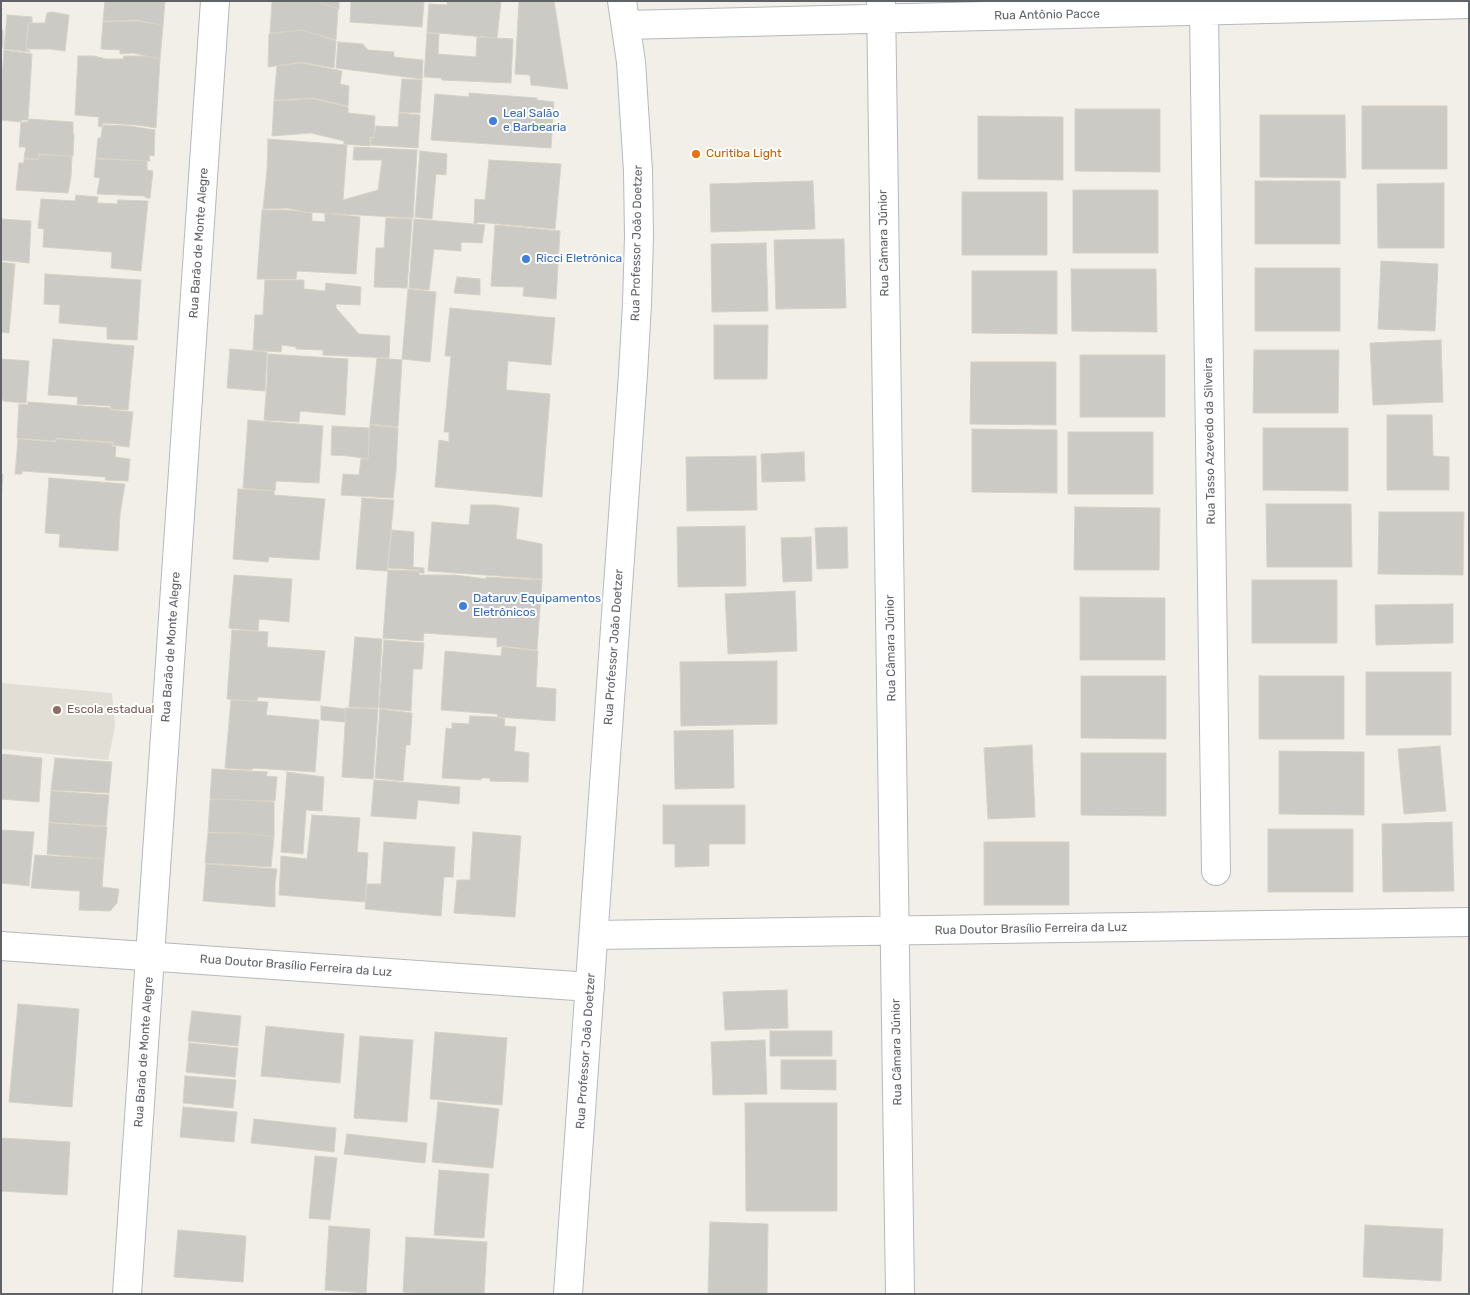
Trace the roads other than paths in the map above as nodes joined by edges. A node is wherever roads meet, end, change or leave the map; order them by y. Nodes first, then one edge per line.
1 (215, 1) edge
2 (1469, 4) edge
3 (881, 10) edge
4 (1204, 11) junction
5 (624, 13) edge
6 (1216, 871) dead end
7 (1469, 922) edge
8 (895, 931) junction
9 (594, 935) junction
10 (1, 946) edge
11 (150, 956) junction
12 (590, 986) junction
13 (128, 1294) edge
14 (568, 1294) edge
15 (900, 1294) edge

1 - 11 street, Rua Barão de Monte Alegre
2 - 4 street, Rua Antônio Pacce
3 - 4 street, Rua Antônio Pacce
3 - 5 street, Rua Antônio Pacce
3 - 8 street, Rua Câmara Júnior
4 - 6 street, Rua Tasso Azevedo da Silveira
5 - 9 street, Rua Professor João Doetzer
7 - 8 street, Rua Doutor Brasílio Ferreira da Luz
8 - 9 street, Rua Doutor Brasílio Ferreira da Luz
8 - 15 street, Rua Câmara Júnior
9 - 12 street, Rua Professor João Doetzer
10 - 11 street, Rua Doutor Brasílio Ferreira da Luz
11 - 12 street, Rua Doutor Brasílio Ferreira da Luz
11 - 13 street, Rua Barão de Monte Alegre
12 - 14 street, Rua Professor João Doetzer

